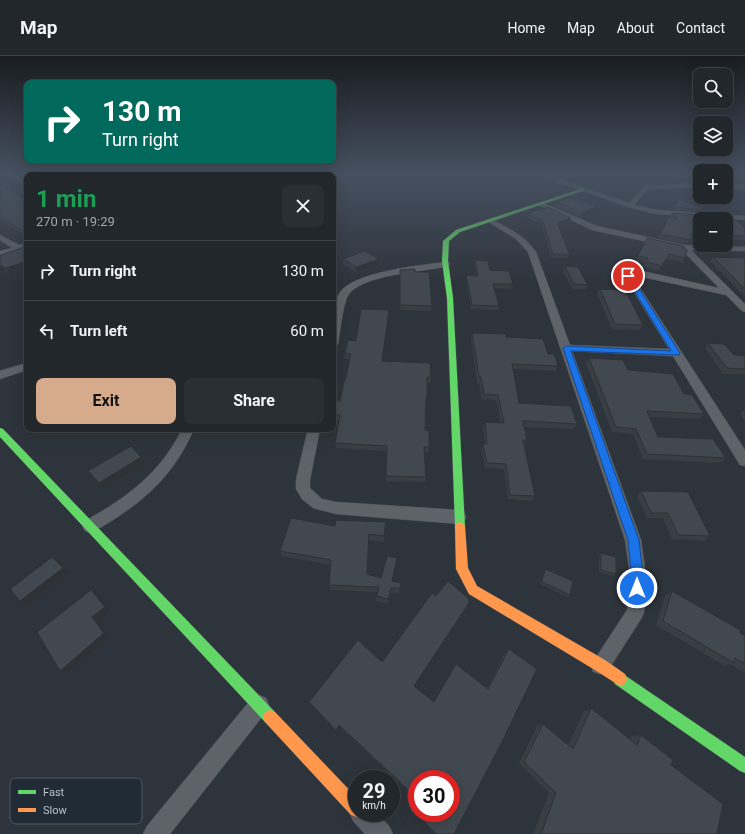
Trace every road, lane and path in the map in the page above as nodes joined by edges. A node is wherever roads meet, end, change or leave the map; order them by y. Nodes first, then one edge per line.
1 (522, 210) edge
2 (555, 210) edge
3 (653, 210) edge
4 (742, 218) edge
5 (491, 221) junction
6 (745, 224) edge
7 (0, 237) edge
8 (24, 246) edge
9 (684, 247) junction
10 (18, 248) junction
11 (745, 249) edge
12 (0, 254) edge
13 (446, 264) junction
14 (730, 293) junction
15 (745, 309) edge
16 (336, 329) edge
17 (567, 348) junction
18 (677, 353) junction
19 (24, 367) edge
20 (0, 375) edge
21 (0, 431) edge
22 (187, 432) edge
23 (313, 432) edge
24 (745, 461) edge
25 (459, 518) junction
26 (90, 526) junction
27 (600, 665) junction
28 (259, 705) junction
29 (745, 766) edge
30 (348, 799) edge
31 (369, 822) edge
32 (154, 834) edge
33 (380, 834) edge

1 - 5 street
2 - 9 street
3 - 4 street
4 - 6 street
5 - 13 street
5 - 17 street
7 - 10 street
8 - 10 street
9 - 11 street
9 - 14 street
10 - 12 street
13 - 16 street
13 - 25 street
14 - 15 street
14 - 18 street
17 - 18 street
17 - 27 street
18 - 24 street
19 - 20 street
21 - 26 street
22 - 26 street
23 - 25 street
25 - 27 street
26 - 28 street
27 - 29 street
28 - 30 street
28 - 32 street
31 - 33 street

